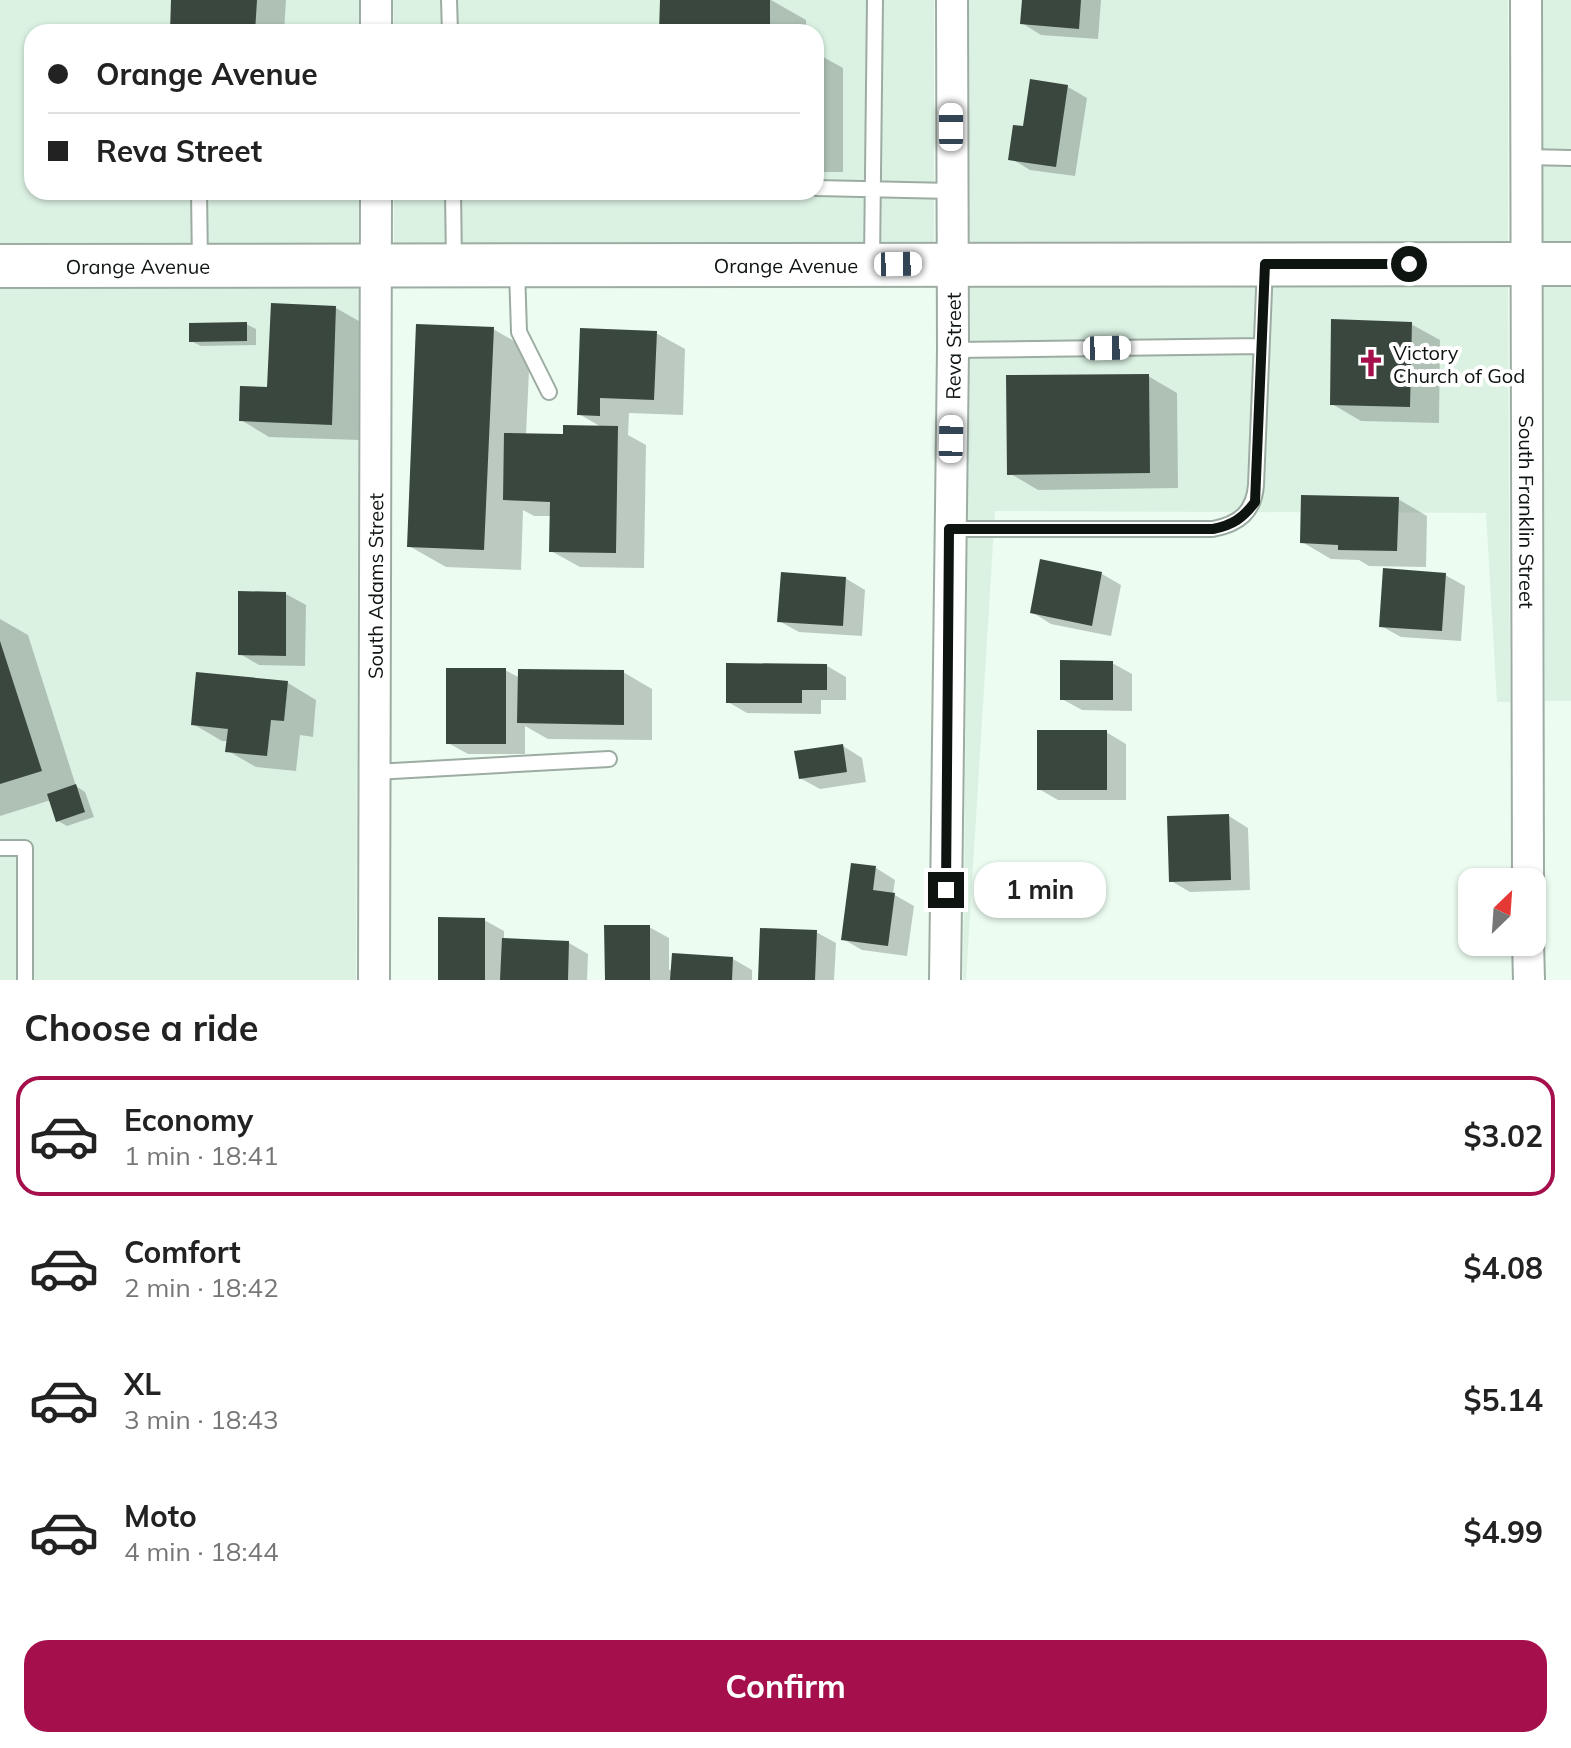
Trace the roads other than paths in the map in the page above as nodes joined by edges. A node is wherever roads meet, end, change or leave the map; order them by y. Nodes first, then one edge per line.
1 (376, 0) edge
2 (449, 0) edge
3 (875, 0) edge
4 (952, 0) edge
5 (1526, 0) edge
6 (376, 24) edge
7 (450, 24) edge
8 (1526, 157) junction
9 (1571, 158) edge
10 (824, 188) edge
11 (872, 188) junction
12 (951, 191) junction
13 (199, 200) edge
14 (376, 200) edge
15 (453, 200) edge
16 (952, 264) junction
17 (1265, 264) junction
18 (1525, 264) junction
19 (1571, 264) edge
20 (376, 265) junction
21 (872, 265) junction
22 (0, 266) edge
23 (200, 266) junction
24 (454, 266) junction
25 (517, 266) junction
26 (1261, 346) junction
27 (953, 350) junction
28 (549, 392) dead end
29 (949, 529) junction
30 (609, 759) dead end
31 (375, 772) junction
32 (0, 848) edge
33 (1528, 868) edge
34 (1528, 956) edge
35 (25, 980) edge
36 (374, 980) edge
37 (945, 980) edge
38 (1529, 980) edge

1 - 6 street
2 - 7 lane
3 - 11 lane
4 - 12 street, Reva Street
5 - 8 street, South Franklin Street
8 - 9 lane
8 - 18 street, South Franklin Street
10 - 11 lane
11 - 12 lane
11 - 21 lane
12 - 16 street, Reva Street
13 - 23 lane
14 - 20 street, South Adams Street
15 - 24 lane
16 - 17 street, Orange Avenue
16 - 21 street, Orange Avenue
16 - 27 street, Reva Street
17 - 18 street, Orange Avenue
17 - 26 lane
18 - 19 street, Orange Avenue
18 - 33 street, South Franklin Street
20 - 23 street, Orange Avenue
20 - 24 street, Orange Avenue
20 - 31 street, South Adams Street
21 - 25 street, Orange Avenue
22 - 23 street, Orange Avenue
24 - 25 street, Orange Avenue
25 - 28 lane
26 - 27 lane
26 - 29 lane
27 - 29 street, Reva Street
29 - 37 street, Reva Street
30 - 31 lane
31 - 36 street, South Adams Street
32 - 35 lane
34 - 38 street

